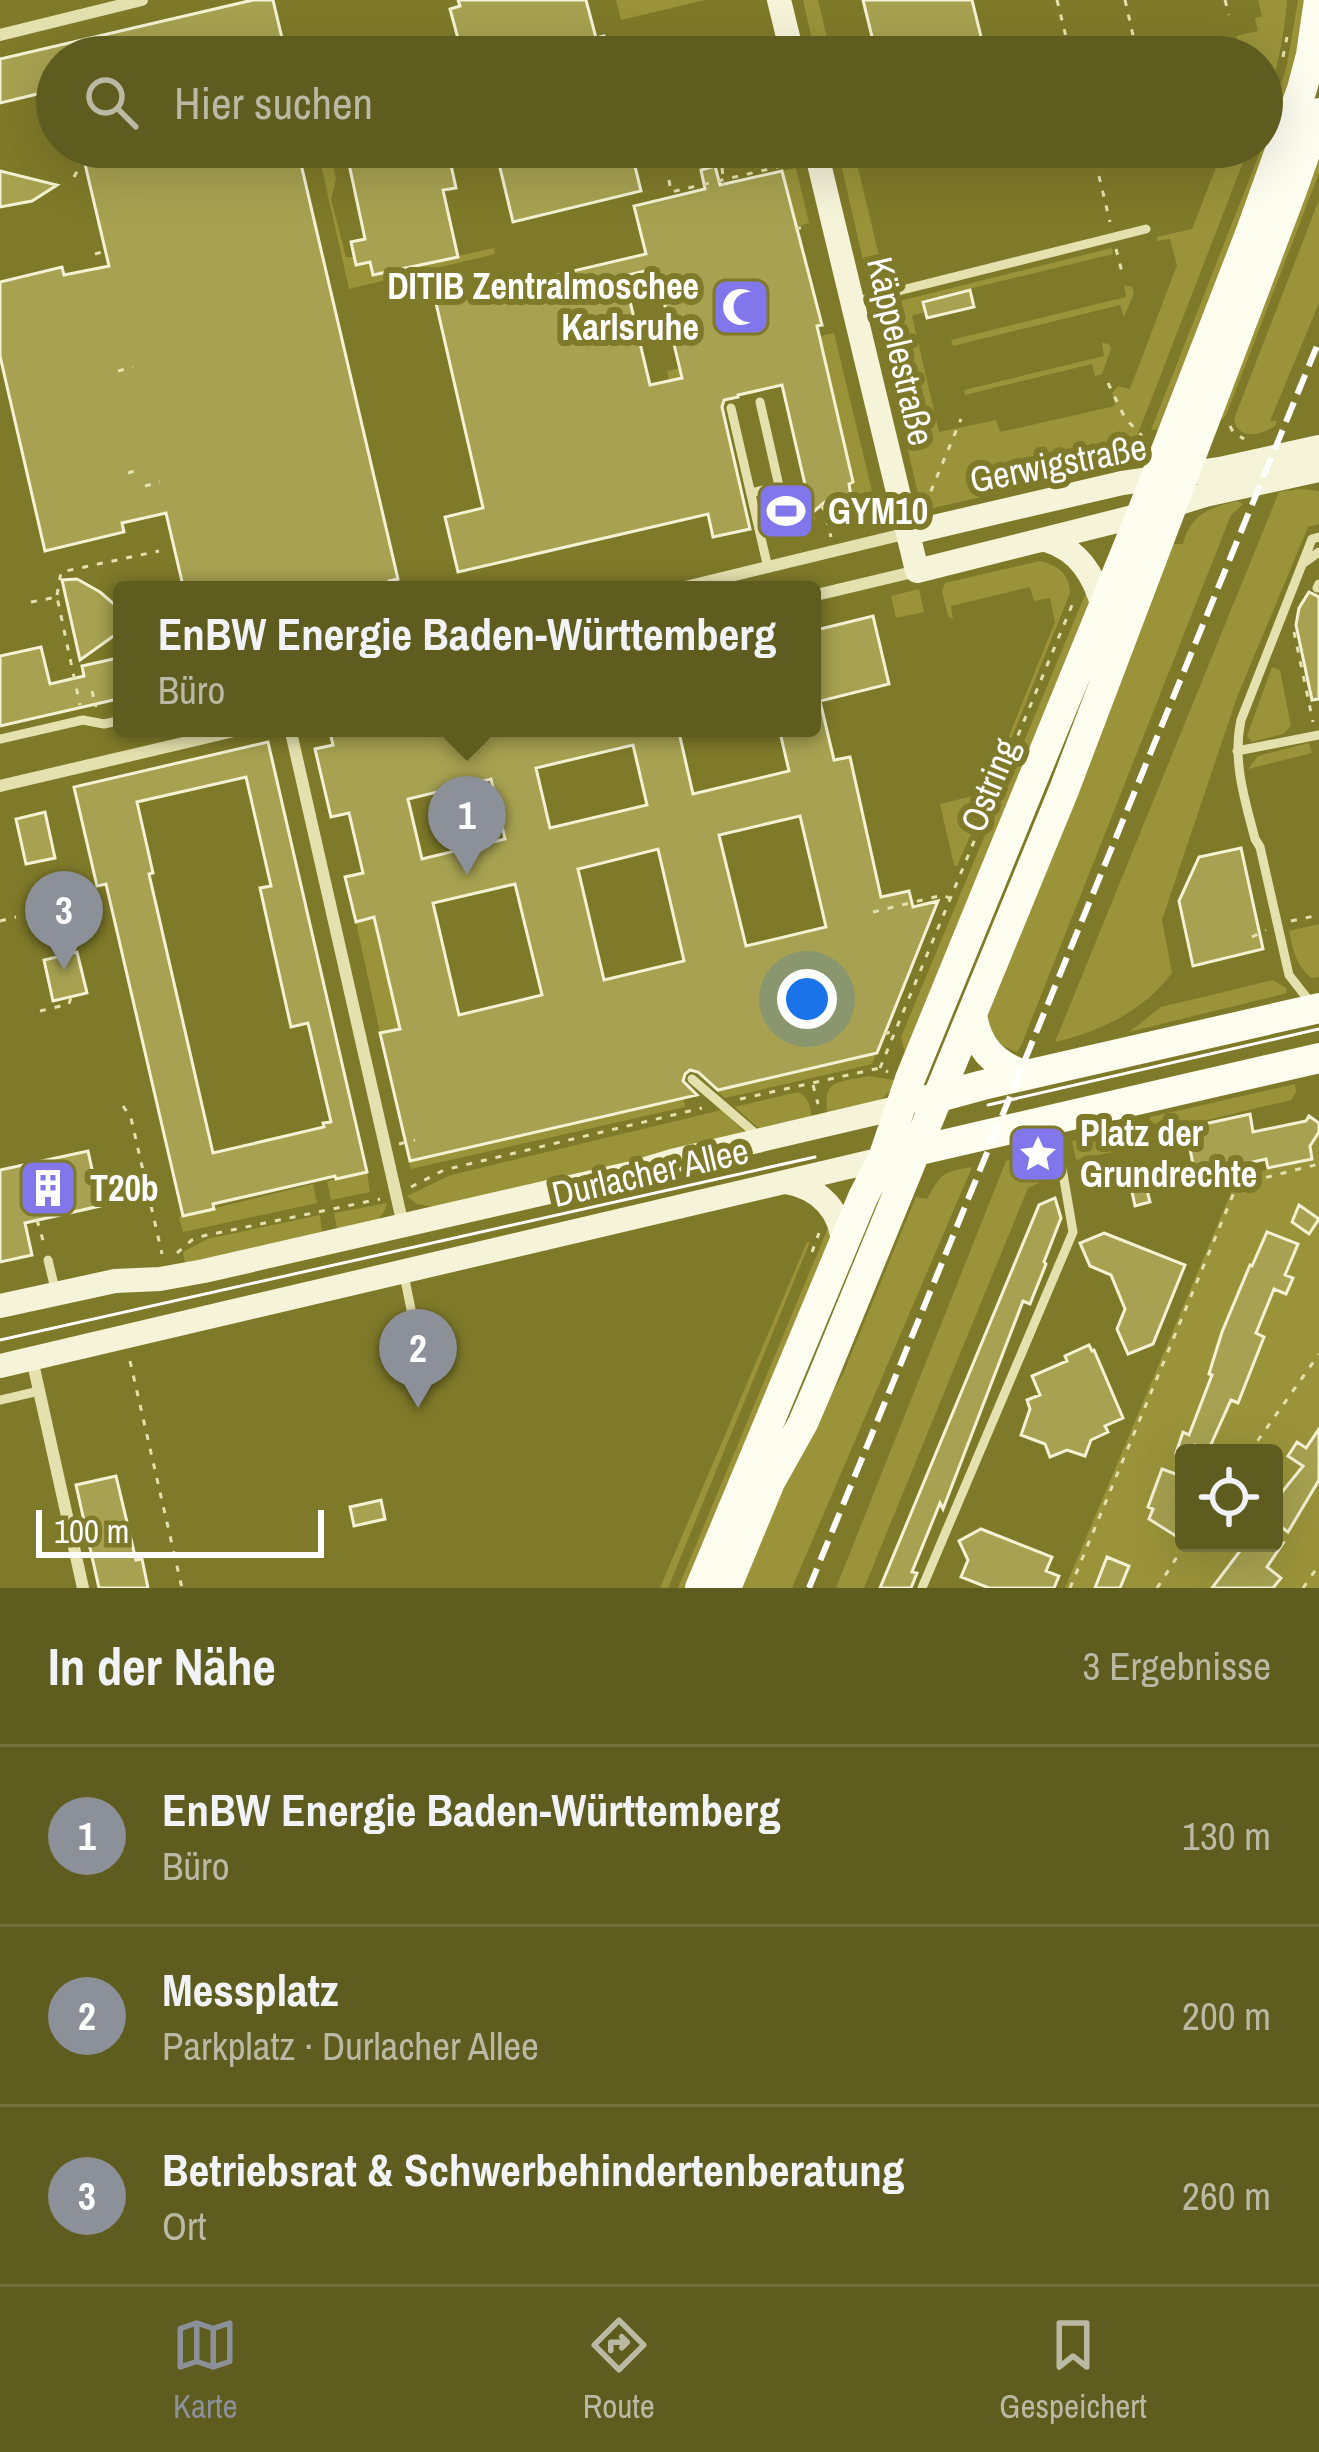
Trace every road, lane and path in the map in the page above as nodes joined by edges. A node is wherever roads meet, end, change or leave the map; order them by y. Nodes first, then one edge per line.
1 (142, 0) edge
2 (779, 0) edge
3 (1057, 0) edge
4 (1125, 0) edge
5 (1225, 0) edge
6 (1319, 0) edge
7 (1229, 15) dead end
8 (1288, 30) dead end
9 (0, 35) edge
10 (788, 36) edge
11 (1066, 36) edge
12 (1133, 36) edge
13 (1283, 57) edge
14 (1319, 113) edge
15 (1283, 147) edge
16 (79, 168) edge
17 (722, 168) dead end
18 (821, 168) edge
19 (1097, 168) edge
20 (1276, 168) edge
21 (771, 169) edge
22 (74, 177) dead end
23 (669, 180) dead end
24 (724, 183) junction
25 (1146, 229) dead end
26 (1114, 237) junction
27 (106, 251) dead end
28 (94, 254) dead end
29 (1123, 276) dead end
30 (852, 302) junction
31 (134, 367) dead end
32 (118, 370) dead end
33 (1108, 383) dead end
34 (760, 401) dead end
35 (731, 408) dead end
36 (961, 419) dead end
37 (1319, 447) edge
38 (141, 469) dead end
39 (1319, 470) edge
40 (128, 472) dead end
41 (160, 482) dead end
42 (1122, 483) junction
43 (145, 486) dead end
44 (1170, 486) junction
45 (751, 493) junction
46 (820, 506) dead end
47 (1141, 515) junction
48 (906, 528) junction
49 (1316, 538) edge
50 (1046, 539) junction
51 (160, 550) dead end
52 (834, 551) junction
53 (1319, 552) edge
54 (1305, 562) junction
55 (768, 568) junction
56 (917, 572) junction
57 (1089, 572) junction
58 (712, 581) edge
59 (821, 594) edge
60 (57, 597) junction
61 (31, 602) dead end
62 (1103, 607) junction
63 (1282, 617) junction
64 (83, 720) junction
65 (113, 722) edge
66 (1317, 736) edge
67 (208, 737) edge
68 (292, 737) edge
69 (0, 740) edge
70 (1237, 752) junction
71 (0, 785) edge
72 (950, 899) junction
73 (1312, 906) dead end
74 (873, 912) dead end
75 (1317, 915) edge
76 (16, 917) dead end
77 (1276, 918) junction
78 (0, 921) edge
79 (71, 997) dead end
80 (1317, 1008) edge
81 (40, 1011) dead end
82 (972, 1015) junction
83 (896, 1031) junction
84 (884, 1034) dead end
85 (1319, 1058) edge
86 (1024, 1075) junction
87 (692, 1079) dead end
88 (938, 1097) junction
89 (722, 1103) junction
90 (123, 1106) dead end
91 (901, 1107) junction
92 (1049, 1120) junction
93 (415, 1140) dead end
94 (760, 1141) junction
95 (406, 1142) dead end
96 (916, 1151) junction
97 (883, 1158) junction
98 (1319, 1164) edge
99 (784, 1182) junction
100 (396, 1196) junction
101 (37, 1220) dead end
102 (404, 1226) junction
103 (186, 1244) dead end
104 (843, 1246) junction
105 (162, 1254) dead end
106 (48, 1261) joint
107 (404, 1270) junction
108 (56, 1294) junction
109 (0, 1306) edge
110 (413, 1319) dead end
111 (125, 1339) junction
112 (1319, 1354) edge
113 (32, 1359) junction
114 (0, 1366) edge
115 (39, 1391) junction
116 (0, 1400) edge
117 (1255, 1444) edge
118 (1180, 1552) edge
119 (1319, 1565) edge
120 (83, 1588) edge
121 (182, 1588) edge
122 (700, 1588) edge
123 (726, 1588) edge
124 (922, 1588) edge
125 (1070, 1588) edge
126 (1157, 1588) edge
127 (1303, 1588) edge

1 - 9 street
2 - 10 street
3 - 11 path
4 - 12 path
5 - 7 path
6 - 15 main road, Ostring
8 - 13 path
14 - 44 main road, Ostring
16 - 22 path
17 - 24 path
18 - 30 street, Käppelestraße
19 - 26 path
20 - 44 main road, Ostring
21 - 24 path
23 - 24 path
25 - 26 lane
26 - 29 path
26 - 30 lane
27 - 28 path
30 - 48 street, Käppelestraße
31 - 32 path
33 - 42 path
34 - 45 lane
35 - 45 lane
36 - 48 path
37 - 44 street, Gerwigstraße
38 - 40 path
39 - 44 street, Gerwigstraße
41 - 43 path
42 - 44 street, Gerwigstraße
42 - 48 street, Gerwigstraße
44 - 47 main road, Ostring
44 - 82 main road, Ostring
45 - 55 lane
46 - 52 path
47 - 50 street, Gerwigstraße
47 - 62 main road, Ostring
48 - 52 street, Gerwigstraße
48 - 56 street, Käppelestraße
49 - 54 lane
50 - 56 street, Gerwigstraße
50 - 57 street
51 - 60 path
52 - 55 street, Gerwigstraße
53 - 54 lane
54 - 63 lane
55 - 58 street, Gerwigstraße
56 - 59 street, Gerwigstraße
57 - 62 street
57 - 72 path
60 - 61 path
60 - 64 path
62 - 91 main road, Ostring
63 - 66 path
63 - 70 lane
64 - 65 lane
64 - 69 lane
66 - 70 lane
67 - 71 street
68 - 100 street
70 - 77 lane
72 - 74 path
72 - 83 path
73 - 75 path
75 - 77 path
76 - 78 path
77 - 80 lane
79 - 81 path
80 - 86 main road, Durlacher Allee
82 - 86 main road
82 - 88 main road, Ostring
83 - 84 path
83 - 89 path
85 - 92 main road, Durlacher Allee
86 - 88 main road, Durlacher Allee
87 - 89 lane
88 - 91 main road, Durlacher Allee
88 - 96 main road, Ostring
89 - 94 lane
89 - 100 path
90 - 105 path
91 - 94 street, Durlacher Allee
91 - 97 main road, Ostring
92 - 96 main road, Durlacher Allee
92 - 124 lane
93 - 95 path
94 - 102 street, Durlacher Allee
96 - 97 street, Durlacher Allee
96 - 123 main road, Ostring
97 - 99 street, Durlacher Allee
97 - 104 main road, Ostring
98 - 125 path
99 - 104 street
99 - 107 street, Durlacher Allee
100 - 102 street
100 - 103 path
101 - 106 path
102 - 108 street, Durlacher Allee
104 - 122 main road, Ostring
106 - 108 lane
107 - 110 lane
107 - 111 street, Durlacher Allee
108 - 109 street, Durlacher Allee
111 - 113 street, Durlacher Allee
111 - 121 path
112 - 117 path
113 - 114 street, Durlacher Allee
113 - 115 street
115 - 116 lane
115 - 120 street
118 - 126 path
119 - 127 path

